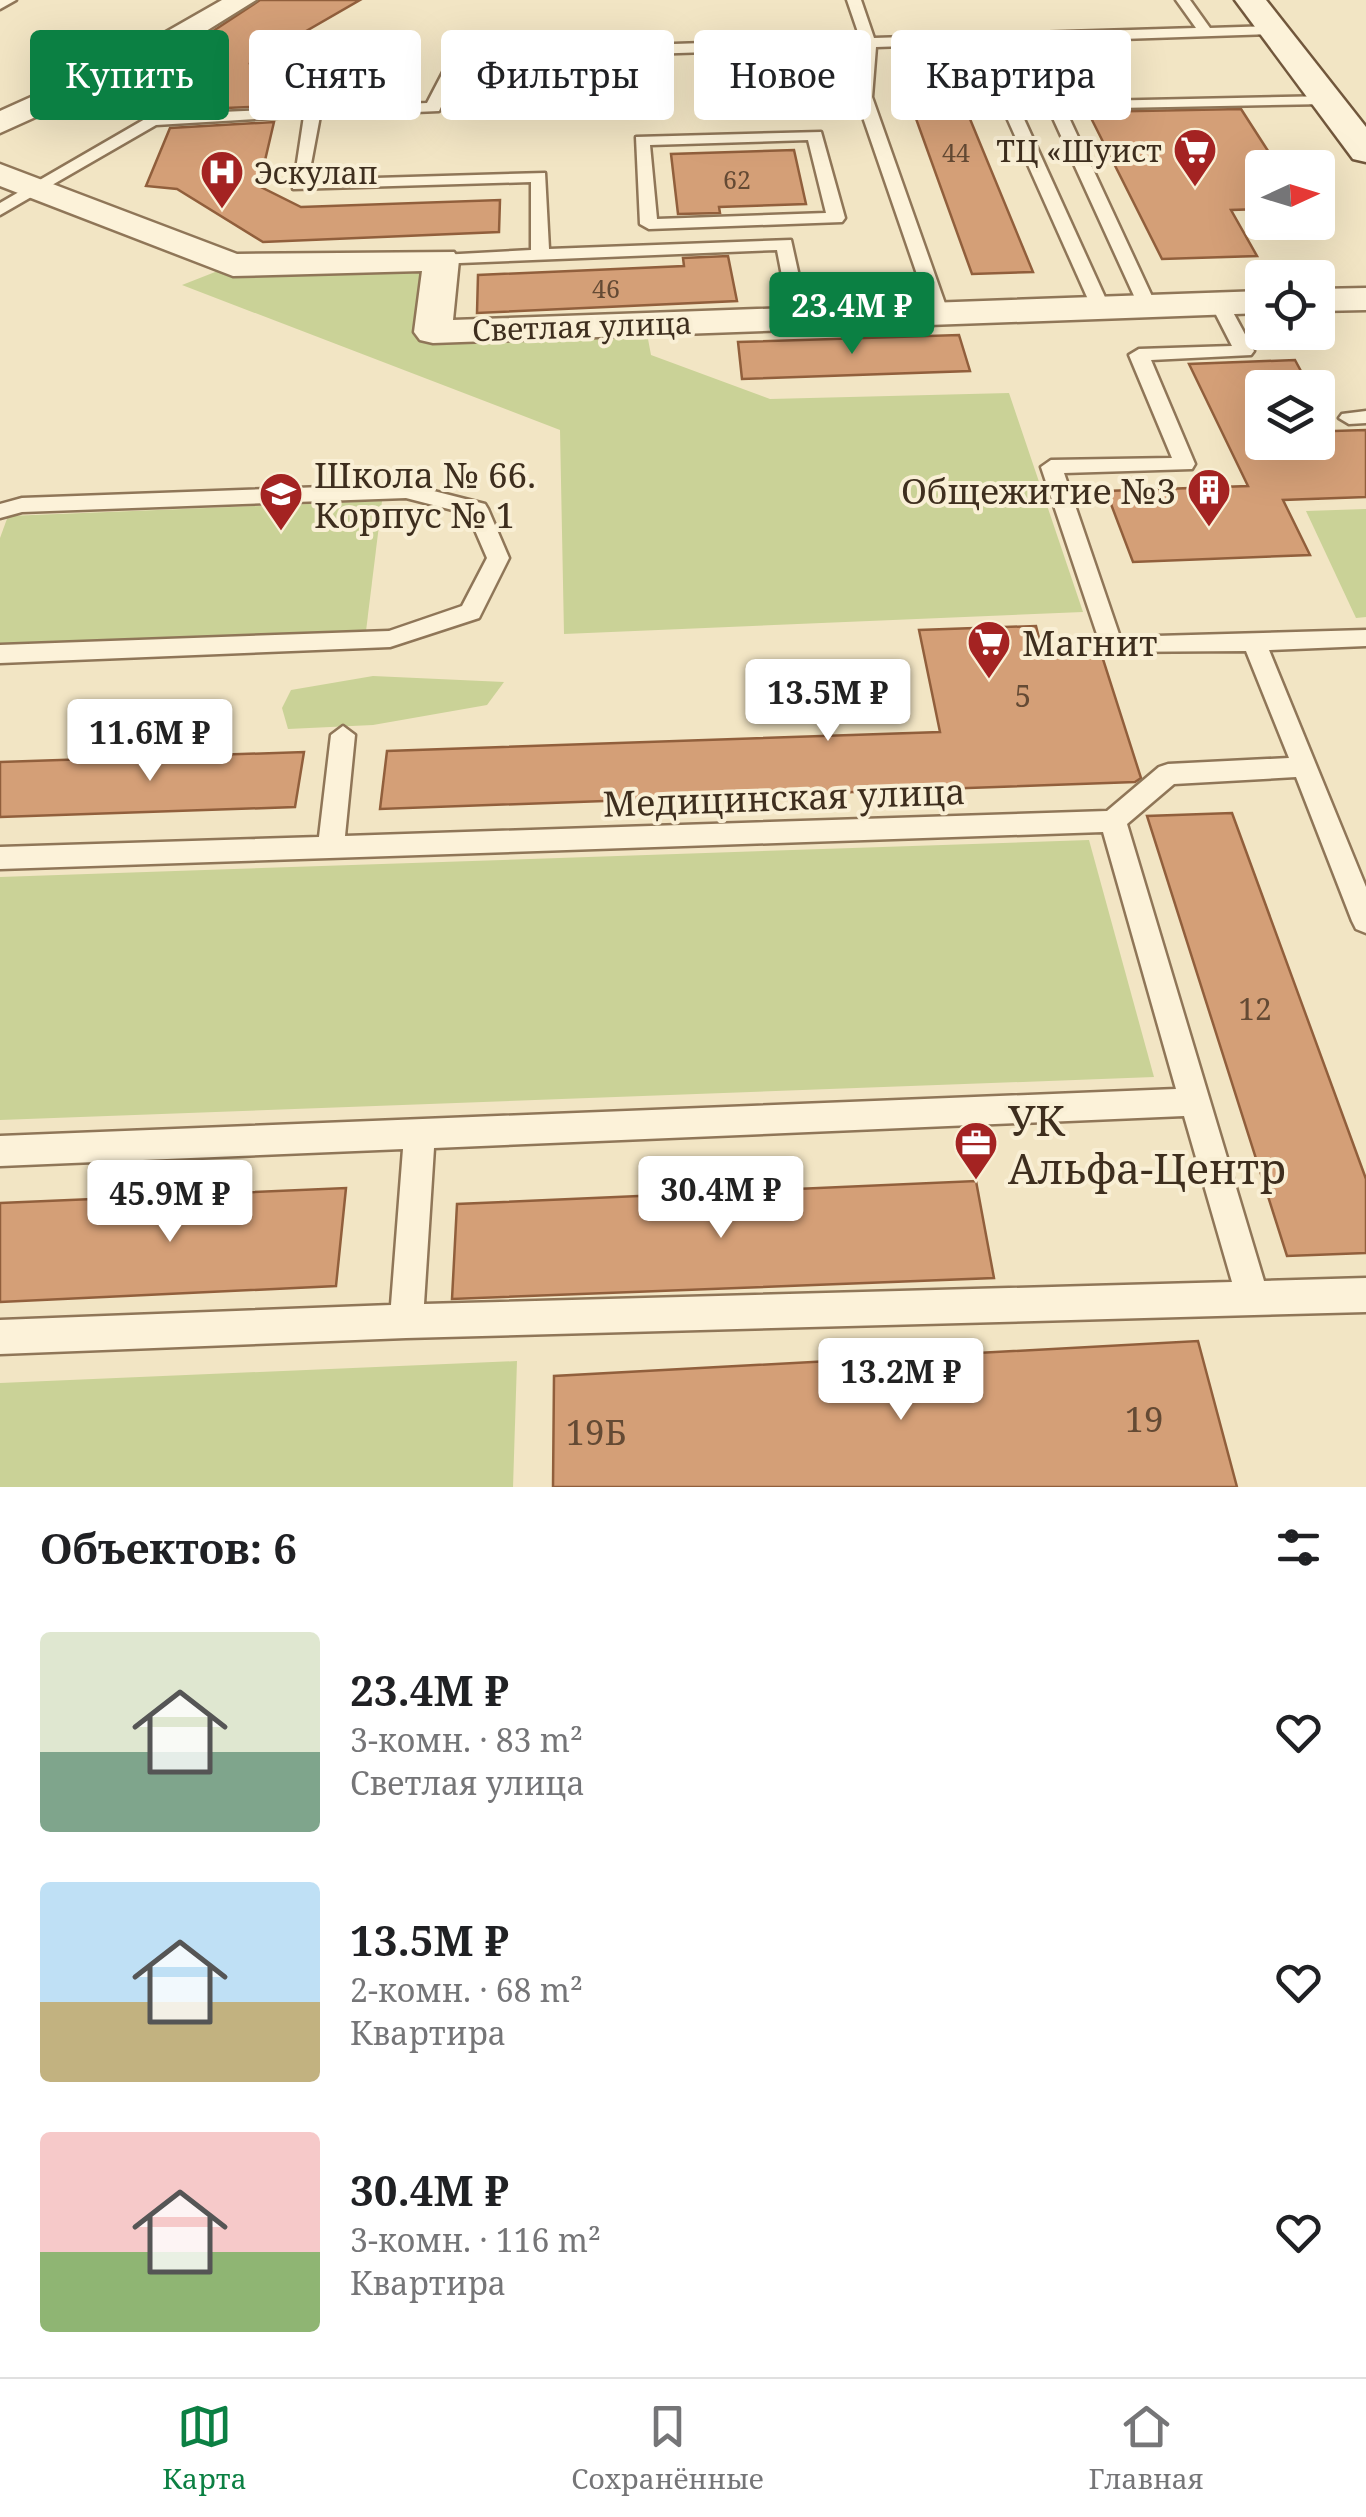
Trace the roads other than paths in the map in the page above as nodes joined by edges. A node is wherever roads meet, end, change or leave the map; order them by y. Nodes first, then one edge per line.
1 (242, 0) edge
2 (854, 0) edge
3 (1184, 0) edge
4 (1250, 0) edge
5 (865, 30) edge
6 (1274, 30) junction
7 (1206, 32) junction
8 (871, 44) edge
9 (441, 92) edge
10 (1326, 99) junction
11 (421, 108) edge
12 (249, 115) edge
13 (871, 117) edge
14 (310, 120) edge
15 (1015, 120) edge
16 (0, 123) edge
17 (1366, 151) edge
18 (0, 174) edge
19 (36, 191) junction
20 (0, 210) edge
21 (781, 220) junction
22 (786, 244) junction
23 (540, 255) junction
24 (442, 260) junction
25 (1366, 299) edge
26 (1335, 300) edge
27 (1245, 302) edge
28 (1219, 303) junction
29 (1147, 305) junction
30 (1100, 306) junction
31 (939, 312) junction
32 (799, 317) junction
33 (0, 511) edge
34 (1366, 638) edge
35 (1254, 642) junction
36 (0, 654) edge
37 (344, 735) dead end
38 (1305, 768) junction
39 (1113, 821) junction
40 (331, 847) junction
41 (0, 858) edge
42 (1366, 920) edge
43 (1194, 1102) junction
44 (420, 1134) junction
45 (0, 1150) edge
46 (1366, 1295) edge
47 (1253, 1299) junction
48 (406, 1321) junction
49 (0, 1337) edge

1 - 16 street
2 - 5 lane
3 - 7 lane
4 - 6 main road
6 - 7 lane
6 - 10 main road
7 - 8 lane
9 - 11 lane
10 - 17 main road
10 - 29 lane
12 - 19 lane
13 - 31 lane
14 - 23 lane
15 - 30 lane
18 - 19 street
19 - 20 lane
19 - 24 street
21 - 21 lane
21 - 22 lane
22 - 23 lane
22 - 32 lane
23 - 24 lane
24 - 32 street, Светлая улица
25 - 26 street
27 - 28 street, Светлая улица
28 - 29 street, Светлая улица
28 - 35 lane
29 - 30 street, Светлая улица
30 - 31 street, Светлая улица
31 - 32 street, Светлая улица
33 - 36 lane
34 - 35 lane
35 - 38 lane
37 - 40 lane
38 - 39 lane
38 - 42 lane
39 - 40 lane, Медицинская улица
39 - 43 lane
40 - 41 lane, Медицинская улица
43 - 44 lane
43 - 47 lane
44 - 45 lane
44 - 48 lane
46 - 47 lane
47 - 48 lane
48 - 49 lane

